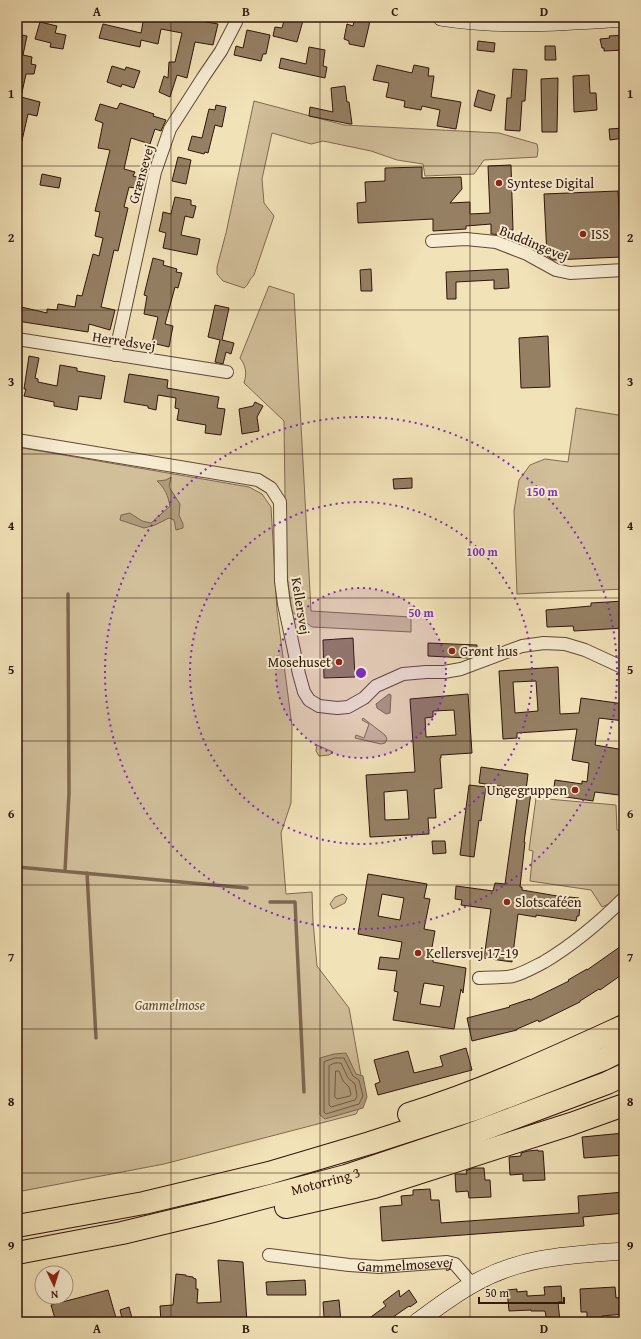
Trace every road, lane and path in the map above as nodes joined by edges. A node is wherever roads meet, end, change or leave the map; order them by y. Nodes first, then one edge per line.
1 (237, 17) edge
2 (441, 17) edge
3 (459, 18) edge
4 (624, 18) edge
5 (432, 241) dead end
6 (624, 270) edge
7 (17, 339) edge
8 (115, 355) junction
9 (227, 372) dead end
10 (17, 440) edge
11 (624, 668) edge
12 (624, 898) edge
13 (479, 978) dead end
14 (624, 1026) edge
15 (624, 1049) edge
16 (624, 1075) edge
17 (624, 1105) edge
18 (144, 1203) junction
19 (209, 1212) junction
20 (17, 1226) edge
21 (624, 1251) edge
22 (17, 1253) edge
23 (269, 1255) dead end
24 (472, 1284) junction
25 (417, 1322) edge

1 - 8 street, Grænsevej
2 - 3 street
3 - 4 street
5 - 6 street, Buddingevej
7 - 8 street, Herredsvej
8 - 9 street, Herredsvej
10 - 11 street, Kellersvej
12 - 13 street
14 - 18 highway
15 - 18 highway, Motorring 3
16 - 19 highway, Motorring 3
17 - 19 highway
18 - 20 highway, Motorring 3
19 - 22 highway, Motorring 3
21 - 24 street
23 - 24 street, Gammelmosevej
24 - 25 street

